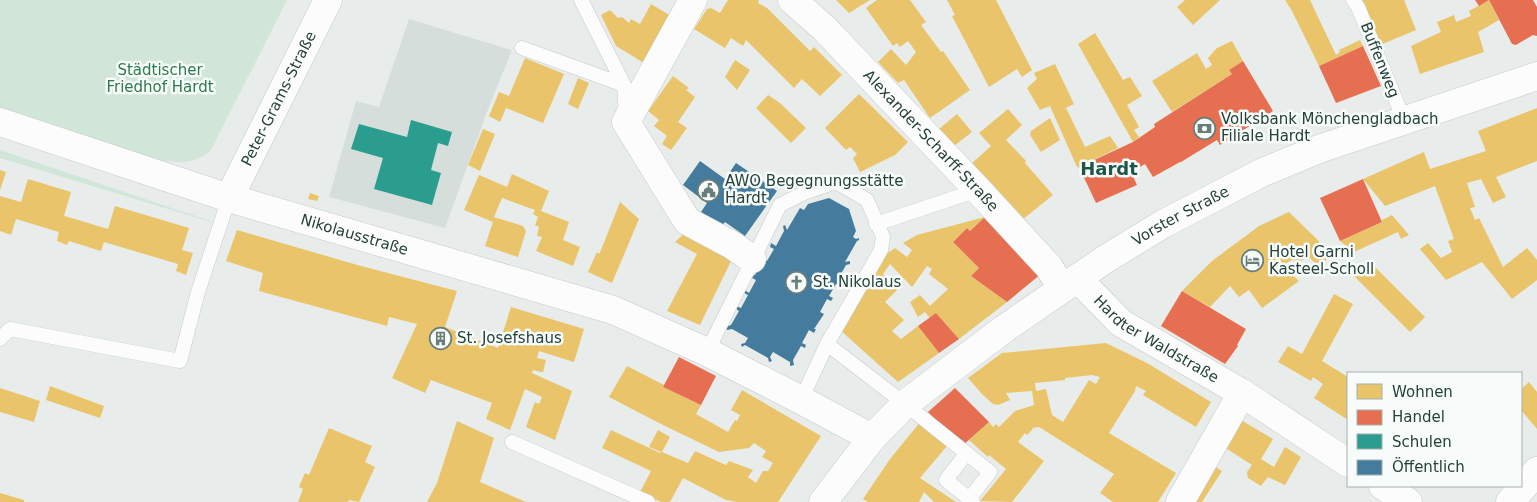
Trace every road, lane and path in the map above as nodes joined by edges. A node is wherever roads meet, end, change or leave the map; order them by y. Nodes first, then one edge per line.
1 (328, 0) edge
2 (581, 0) edge
3 (693, 0) edge
4 (792, 0) edge
5 (1353, 0) edge
6 (522, 48) dead end
7 (1537, 76) edge
8 (624, 86) junction
9 (1404, 120) junction
10 (0, 122) edge
11 (626, 122) junction
12 (978, 190) junction
13 (229, 198) junction
14 (876, 224) junction
15 (752, 259) junction
16 (1070, 284) junction
17 (0, 339) edge
18 (827, 344) junction
19 (707, 352) junction
20 (1242, 393) junction
21 (802, 400) junction
22 (905, 404) junction
23 (872, 438) junction
24 (512, 442) dead end
25 (966, 454) junction
26 (1347, 462) edge
27 (1537, 470) edge
28 (1385, 487) edge
29 (971, 500) edge
30 (648, 502) edge
31 (823, 502) edge
32 (1180, 502) edge
33 (1408, 502) edge
34 (1510, 502) edge

1 - 13 street, Peter-Grams-Straße
2 - 8 lane
3 - 11 street
4 - 12 street, Alexander-Scharff-Straße
5 - 9 lane, Buffenweg
6 - 8 lane
7 - 9 street, Vorster Straße
8 - 11 lane
9 - 16 street, Vorster Straße
10 - 13 street, Nikolausstraße
11 - 15 street
12 - 14 lane
12 - 16 street, Alexander-Scharff-Straße
13 - 17 lane
13 - 19 street, Nikolausstraße
14 - 15 lane
14 - 18 lane
15 - 19 lane
16 - 20 street, Hardter Waldstraße
16 - 22 street, Vorster Straße
18 - 21 lane
18 - 22 lane
19 - 21 street, Nikolausstraße
20 - 26 street, Hardter Waldstraße
20 - 32 street
21 - 23 street, Nikolausstraße
22 - 23 street, Vorster Straße
22 - 25 lane
23 - 31 street, Vorster Straße
24 - 30 lane
25 - 29 lane
25 - 29 lane
27 - 34 street
28 - 33 street

